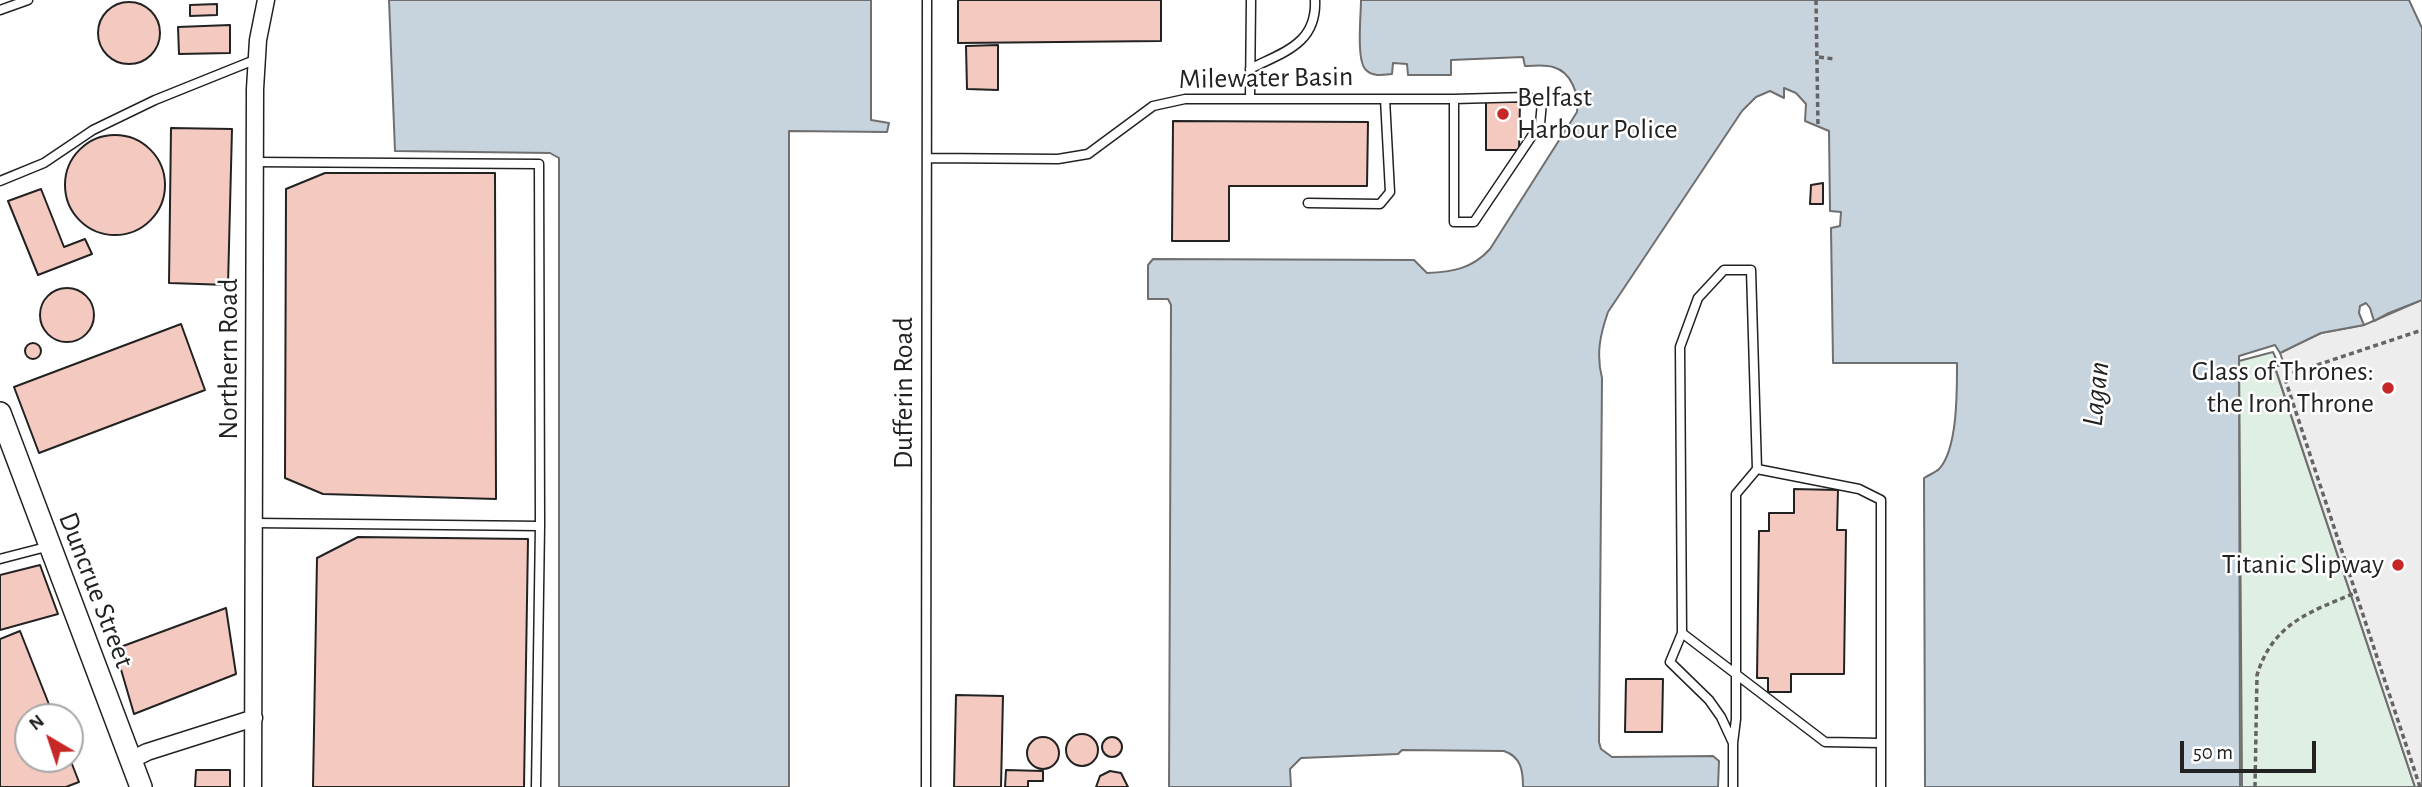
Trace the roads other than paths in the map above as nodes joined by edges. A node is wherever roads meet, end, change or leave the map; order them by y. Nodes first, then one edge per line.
1 (28, 0) edge
2 (266, 0) edge
3 (927, 0) edge
4 (1251, 0) edge
5 (1315, 0) edge
6 (0, 10) edge
7 (257, 59) junction
8 (1250, 69) junction
9 (1250, 99) junction
10 (1385, 99) junction
11 (1454, 99) junction
12 (927, 158) junction
13 (255, 162) junction
14 (0, 181) edge
15 (1308, 203) dead end
16 (0, 413) edge
17 (1757, 470) junction
18 (255, 523) junction
19 (540, 526) junction
20 (50, 546) junction
21 (0, 559) edge
22 (1682, 633) junction
23 (1735, 671) junction
24 (254, 718) junction
25 (1733, 743) junction
26 (1881, 743) junction
27 (131, 760) junction
28 (141, 787) edge
29 (253, 787) edge
30 (536, 787) edge
31 (926, 787) edge
32 (1733, 787) edge
33 (1881, 787) edge

1 - 6 lane
2 - 7 street, Northern Road
3 - 12 lane, Dufferin Road
4 - 8 lane
5 - 8 lane
7 - 13 street, Northern Road
7 - 14 lane
8 - 9 lane
9 - 10 lane, Milewater Basin
9 - 12 lane, Milewater Basin
10 - 11 lane, Milewater Basin
10 - 15 lane
11 - 11 lane, Milewater Basin
12 - 31 lane, Dufferin Road
13 - 18 street, Northern Road
13 - 19 lane
16 - 20 street, Duncrue Street
17 - 22 lane
17 - 23 lane
17 - 26 lane
18 - 19 lane
18 - 24 street, Northern Road
19 - 30 lane
20 - 21 lane
20 - 27 street, Duncrue Street
22 - 23 lane
22 - 25 lane
23 - 25 lane
23 - 26 lane
24 - 27 street
24 - 29 street, Northern Road
25 - 32 lane
26 - 33 lane
27 - 28 street, Duncrue Street

